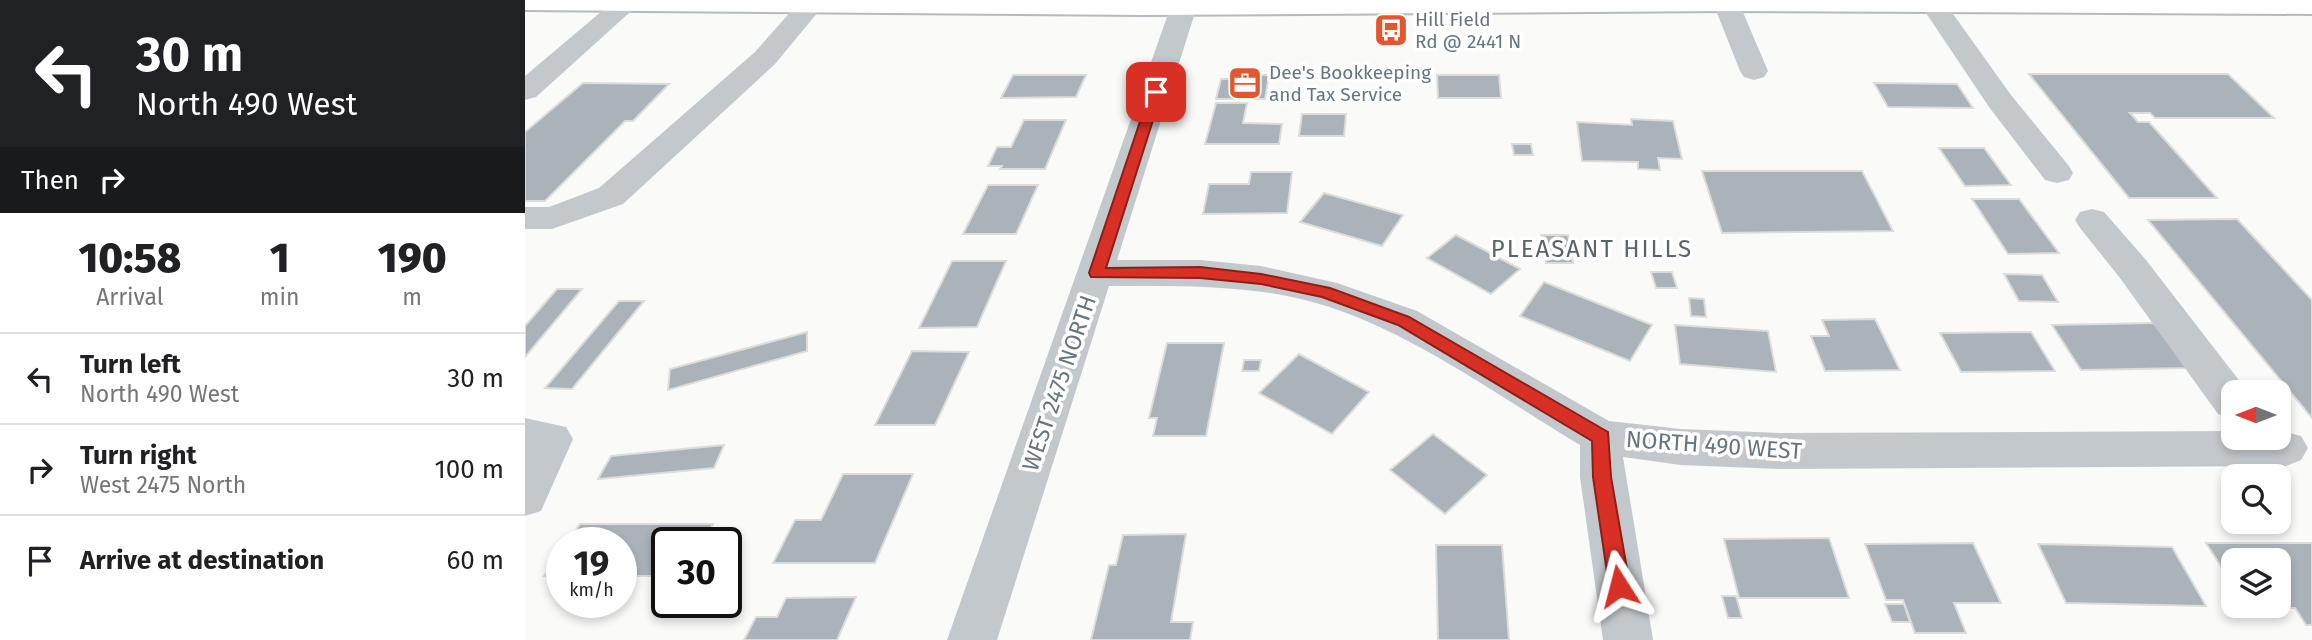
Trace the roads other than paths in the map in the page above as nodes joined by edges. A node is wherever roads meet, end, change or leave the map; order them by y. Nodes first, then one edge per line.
1 (571, 1) edge
2 (525, 2) edge
3 (2015, 2) edge
4 (812, 3) edge
5 (1185, 3) edge
6 (1726, 3) junction
7 (626, 4) junction
8 (1933, 4) junction
9 (2312, 6) edge
10 (1754, 71) dead end
11 (525, 90) edge
12 (2057, 173) dead end
13 (525, 218) edge
14 (2092, 220) dead end
15 (1096, 273) junction
16 (2221, 387) edge
17 (538, 437) edge
18 (1601, 437) junction
19 (2221, 446) edge
20 (525, 497) edge
21 (972, 640) edge
22 (1628, 640) edge

1 - 2 main road
1 - 7 main road
3 - 8 main road
3 - 9 main road
4 - 5 main road
4 - 7 main road
4 - 13 street
5 - 6 main road
5 - 15 street, WEST 2475 NORTH
6 - 8 main road
6 - 10 street
7 - 11 street
8 - 12 street
14 - 16 street
15 - 18 street, NORTH 490 WEST
15 - 21 street, WEST 2475 NORTH
17 - 20 street
18 - 19 street, NORTH 490 WEST
18 - 22 street

